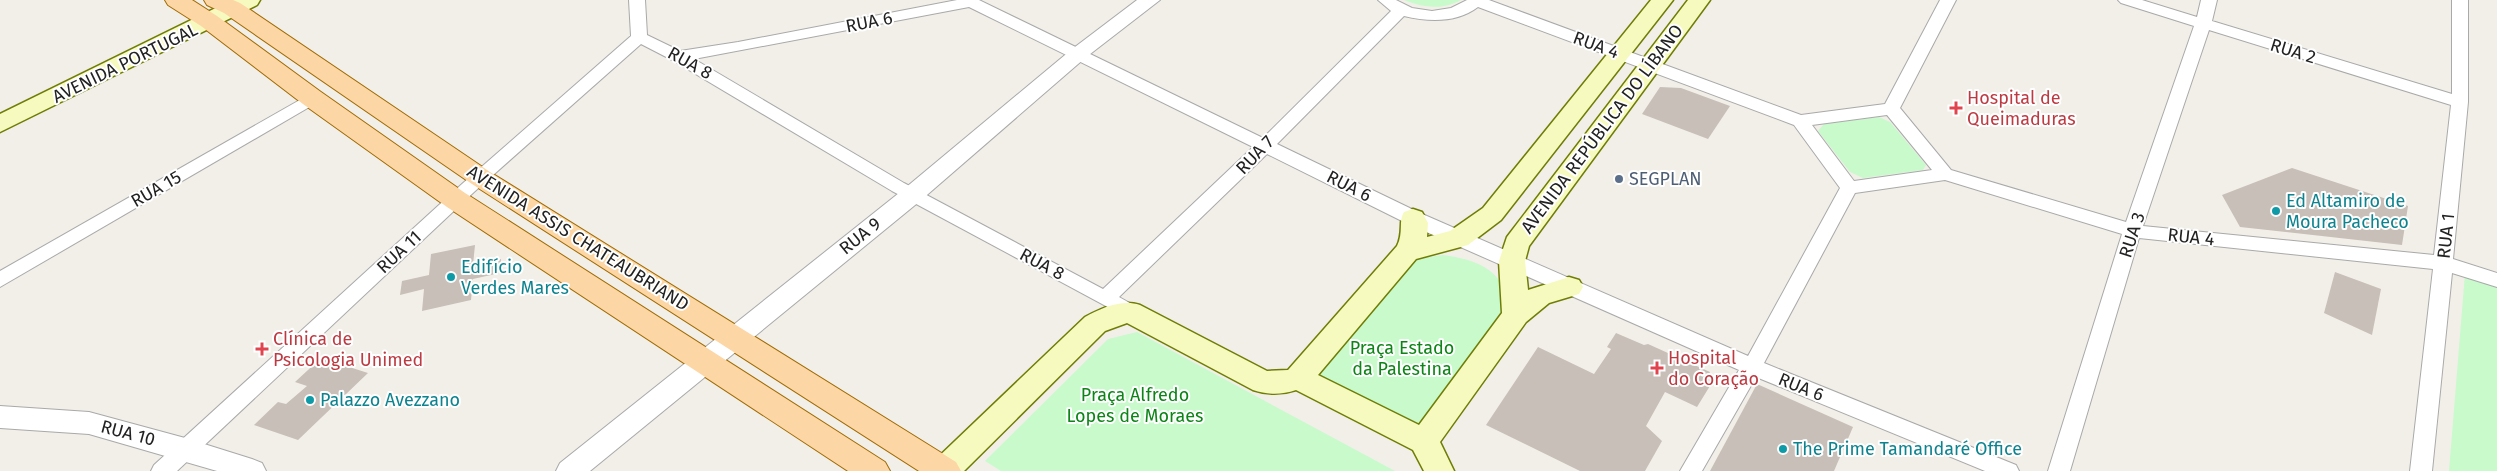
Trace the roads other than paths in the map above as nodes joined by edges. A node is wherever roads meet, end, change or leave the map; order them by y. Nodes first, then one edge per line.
1 (176, 0) edge
2 (637, 0) edge
3 (1150, 0) edge
4 (1386, 0) edge
5 (1477, 0) edge
6 (1662, 0) edge
7 (1699, 0) edge
8 (1948, 0) edge
9 (2126, 0) edge
10 (2209, 0) edge
11 (2460, 0) edge
12 (971, 1) edge
13 (220, 6) edge
14 (1402, 10) junction
15 (2203, 24) junction
16 (639, 37) junction
17 (1078, 54) junction
18 (1618, 54) junction
19 (678, 56) junction
20 (1649, 65) junction
21 (312, 98) junction
22 (2460, 102) junction
23 (0, 108) edge
24 (1891, 109) junction
25 (1800, 121) junction
26 (0, 124) edge
27 (1265, 144) junction
28 (1945, 174) junction
29 (481, 178) junction
30 (1849, 188) junction
31 (912, 195) junction
32 (456, 200) junction
33 (1413, 218) junction
34 (2132, 231) junction
35 (1459, 238) junction
36 (1407, 252) junction
37 (1512, 261) junction
38 (2444, 263) junction
39 (0, 280) edge
40 (2497, 280) edge
41 (1569, 287) junction
42 (1106, 298) junction
43 (1130, 312) junction
44 (1516, 315) junction
45 (735, 337) junction
46 (703, 362) junction
47 (1752, 367) junction
48 (1298, 378) junction
49 (0, 417) edge
50 (1424, 441) junction
51 (185, 449) junction
52 (162, 471) edge
53 (252, 471) edge
54 (570, 471) edge
55 (874, 471) edge
56 (944, 471) edge
57 (1439, 471) edge
58 (1691, 471) edge
59 (2008, 471) edge
60 (2059, 471) edge
61 (2421, 471) edge

1 - 13 main road, AVENIDA ASSIS CHATEAUBRIAND
2 - 16 street
3 - 17 street, RUA 9
4 - 14 street
5 - 14 street
5 - 18 street, RUA 4
6 - 18 main road, AVENIDA REPÚBLICA DO LÍBANO
7 - 20 main road, AVENIDA REPÚBLICA DO LÍBANO
8 - 24 street
9 - 15 street, RUA 2
10 - 15 street, RUA 3
11 - 22 street, RUA 1
12 - 17 street, RUA 6
12 - 19 street, RUA 6
13 - 21 main road, AVENIDA ASSIS CHATEAUBRIAND
13 - 23 main road, AVENIDA PORTUGAL
13 - 26 main road, AVENIDA PORTUGAL
13 - 29 main road, AVENIDA ASSIS CHATEAUBRIAND
14 - 27 street, RUA 7
15 - 22 street, RUA 2
15 - 34 street, RUA 3
16 - 19 street, RUA 8
16 - 29 street, RUA 11
17 - 27 street, RUA 6
17 - 31 street, RUA 9
18 - 20 street, RUA 4
18 - 35 main road, AVENIDA REPÚBLICA DO LÍBANO
19 - 31 street, RUA 8
20 - 25 street, RUA 4
20 - 37 main road, AVENIDA REPÚBLICA DO LÍBANO
21 - 32 main road, AVENIDA ASSIS CHATEAUBRIAND
21 - 39 street, RUA 15
22 - 38 street, RUA 1
24 - 25 street
24 - 28 street
25 - 30 street
27 - 33 street, RUA 6
27 - 42 street, RUA 7
28 - 30 street
28 - 34 street, RUA 4
29 - 32 street, RUA 11
29 - 45 main road, AVENIDA ASSIS CHATEAUBRIAND
30 - 47 street
31 - 42 street, RUA 8
31 - 45 street, RUA 9
32 - 46 main road, AVENIDA ASSIS CHATEAUBRIAND
32 - 51 street, RUA 11
33 - 35 street, RUA 6
33 - 36 main road
34 - 38 street, RUA 4
34 - 60 street, RUA 3
35 - 36 main road, AVENIDA REPÚBLICA DO LÍBANO
35 - 37 street, RUA 6
36 - 48 main road
37 - 41 street, RUA 6
37 - 44 main road, AVENIDA REPÚBLICA DO LÍBANO
38 - 40 street, RUA 4
38 - 61 street, RUA 1
41 - 44 main road
41 - 47 street, RUA 6
42 - 43 street, RUA 8
43 - 48 main road, RUA 8
43 - 56 main road
44 - 50 main road
45 - 46 street, RUA 9
45 - 56 main road, AVENIDA ASSIS CHATEAUBRIAND
46 - 54 street, RUA 9
46 - 55 main road, AVENIDA ASSIS CHATEAUBRIAND
47 - 58 street
47 - 59 street, RUA 6
48 - 50 main road
49 - 51 street, RUA 10
50 - 57 main road
51 - 52 street, RUA 11
51 - 53 street, RUA 10

